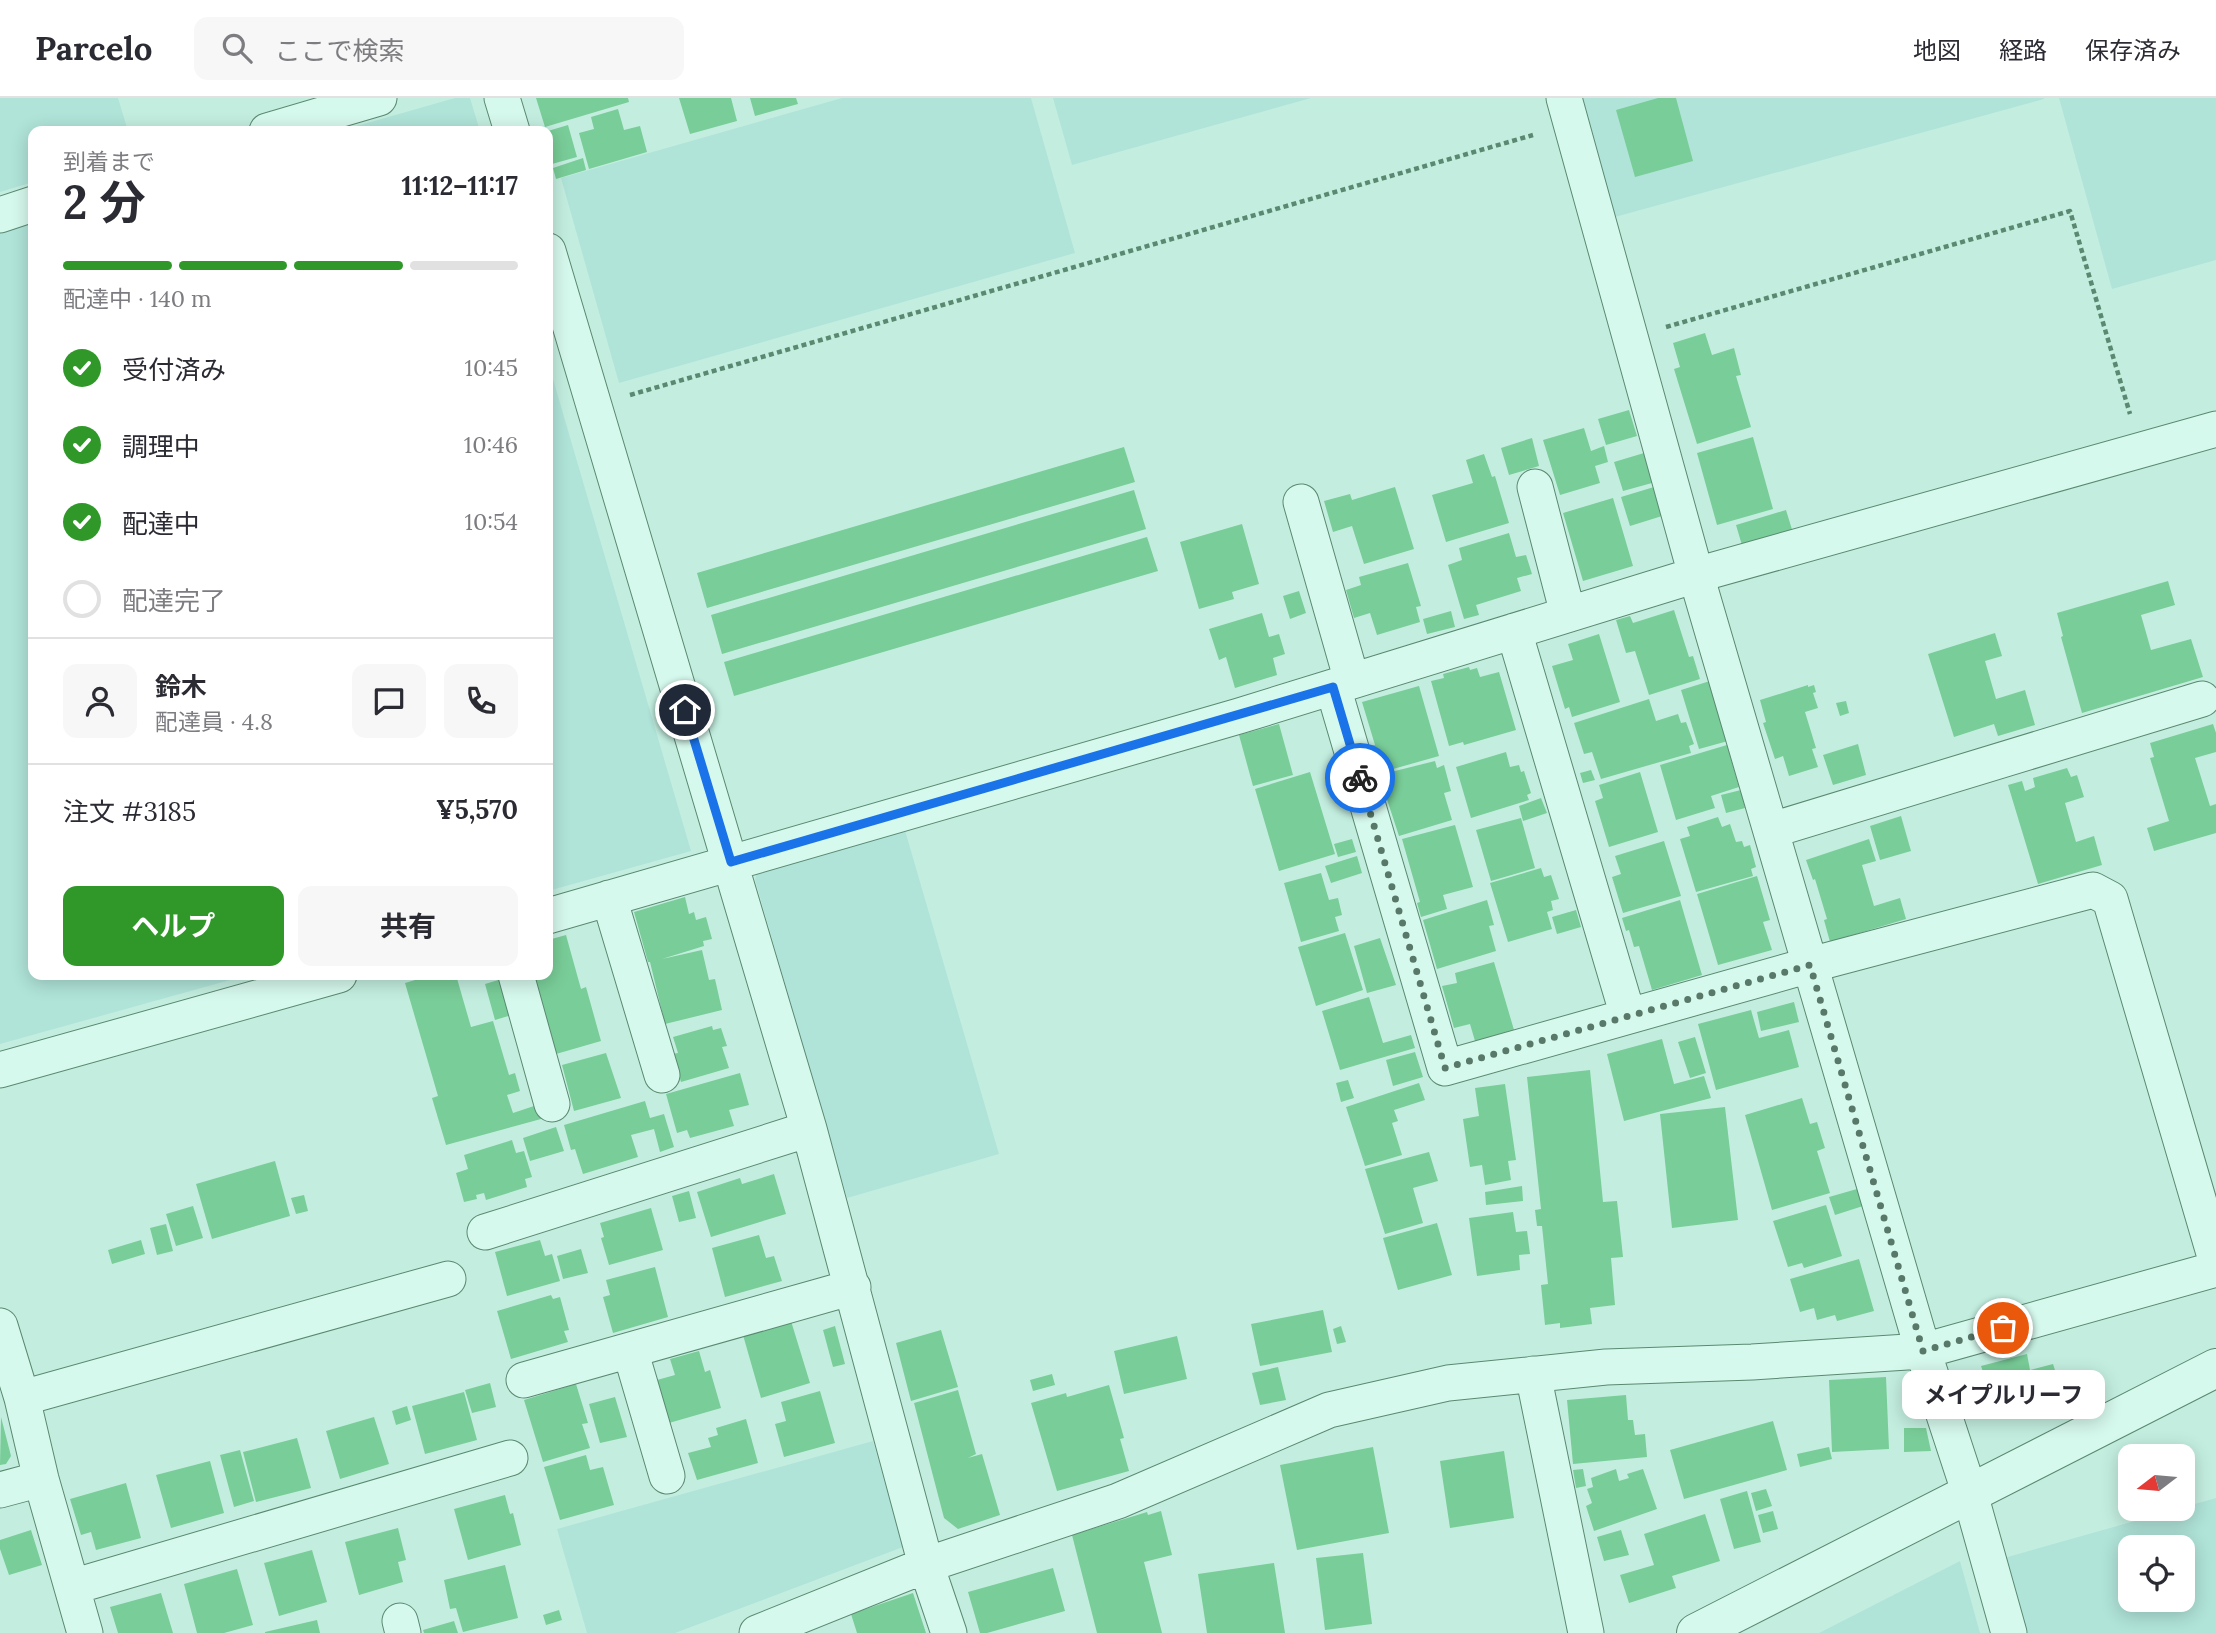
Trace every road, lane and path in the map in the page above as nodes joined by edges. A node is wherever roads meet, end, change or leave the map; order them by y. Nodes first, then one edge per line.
1 (379, 98) edge
2 (502, 98) edge
3 (1567, 111) edge
4 (284, 126) edge
5 (510, 126) edge
6 (28, 206) edge
7 (0, 215) edge
8 (553, 268) edge
9 (1631, 337) junction
10 (594, 405) junction
11 (2216, 429) edge
12 (2141, 450) junction
13 (1535, 487) dead end
14 (1301, 502) dead end
15 (1696, 575) junction
16 (1568, 614) junction
17 (1514, 631) junction
18 (1343, 684) junction
19 (2202, 699) dead end
20 (1772, 830) junction
21 (731, 862) junction
22 (609, 898) junction
23 (553, 915) edge
24 (1810, 965) junction
25 (321, 980) edge
26 (517, 980) edge
27 (1628, 1016) junction
28 (0, 1070) edge
29 (662, 1075) dead end
30 (552, 1104) dead end
31 (809, 1129) junction
32 (485, 1232) dead end
33 (2216, 1261) edge
34 (2216, 1269) edge
35 (448, 1279) dead end
36 (853, 1287) junction
37 (0, 1326) edge
38 (630, 1350) junction
39 (1923, 1351) junction
40 (2216, 1368) edge
41 (1533, 1374) junction
42 (524, 1380) dead end
43 (22, 1398) junction
44 (510, 1458) dead end
45 (667, 1476) dead end
46 (41, 1479) junction
47 (0, 1490) edge
48 (1970, 1494) junction
49 (926, 1565) junction
50 (72, 1587) junction
51 (85, 1633) edge
52 (757, 1633) edge
53 (949, 1633) edge
54 (1586, 1633) edge
55 (1696, 1633) edge
56 (2009, 1633) edge

1 - 4 street
2 - 5 street
3 - 9 street
3 - 10 path
6 - 7 street
8 - 10 street
9 - 12 path
9 - 15 street
10 - 21 street
11 - 12 street
12 - 15 street
13 - 16 street
14 - 18 street
15 - 16 street
15 - 20 street
16 - 17 street
17 - 18 street
17 - 27 street
18 - 21 street
18 - 27 street
19 - 20 street
20 - 24 street
21 - 22 street
21 - 31 street
22 - 23 street
22 - 29 street
24 - 27 street
24 - 33 street
24 - 39 street
25 - 28 street
26 - 30 street
31 - 32 street
31 - 36 street
34 - 39 street
35 - 43 street
36 - 38 street
36 - 49 street
37 - 43 street
38 - 42 street
38 - 45 street
39 - 41 street
39 - 48 street
40 - 48 street
41 - 49 street
41 - 54 street
43 - 46 street
44 - 50 street
46 - 47 street
46 - 50 street
48 - 55 street
48 - 56 street
49 - 52 street
49 - 53 street
50 - 51 street

